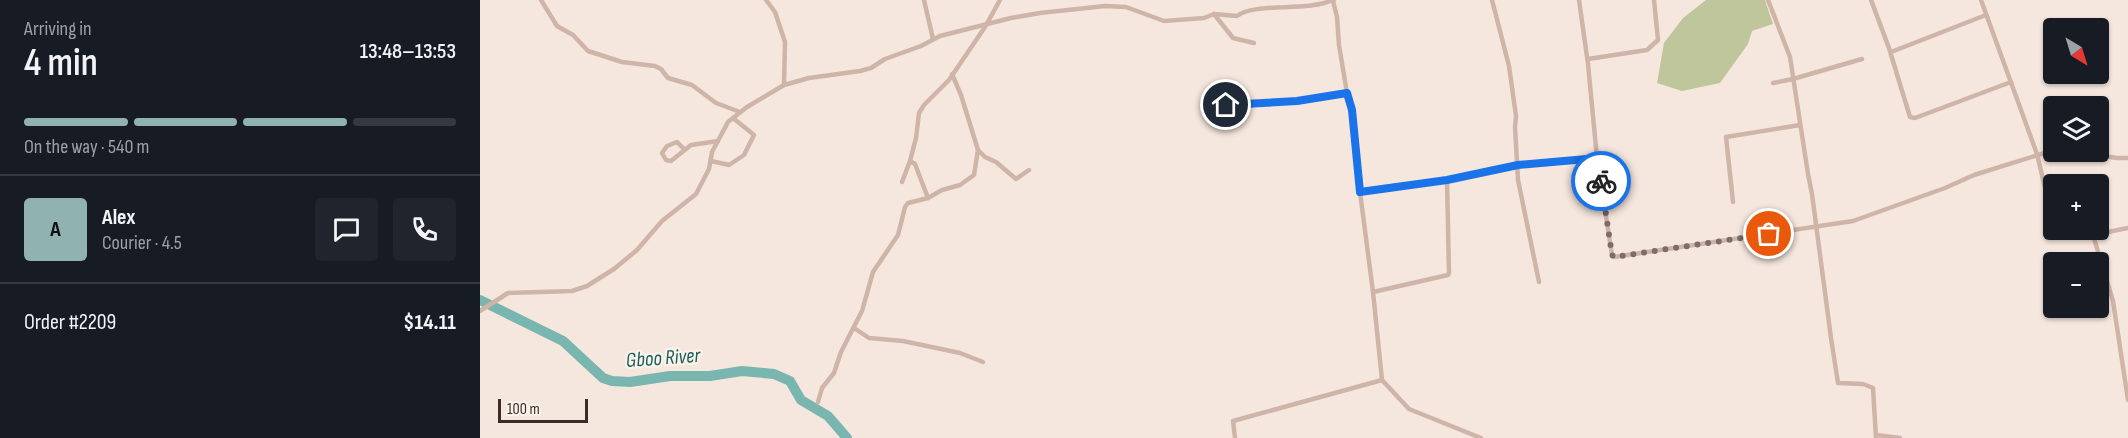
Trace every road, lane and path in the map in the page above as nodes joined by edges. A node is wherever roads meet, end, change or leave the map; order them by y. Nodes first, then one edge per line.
1 (541, 0) edge
2 (766, 0) edge
3 (924, 0) edge
4 (1000, 0) edge
5 (1333, 0) edge
6 (1492, 0) edge
7 (1579, 0) edge
8 (1654, 0) edge
9 (1768, 0) edge
10 (1871, 0) edge
11 (1981, 0) edge
12 (1214, 14) junction
13 (1986, 15) junction
14 (986, 24) junction
15 (933, 39) junction
16 (1254, 43) dead end
17 (1891, 52) junction
18 (1588, 59) junction
19 (1862, 59) dead end
20 (952, 74) junction
21 (1793, 79) junction
22 (1773, 82) dead end
23 (2011, 82) junction
24 (784, 85) junction
25 (1347, 93) junction
26 (1226, 105) dead end
27 (740, 112) junction
28 (733, 118) junction
29 (1800, 125) junction
30 (718, 141) junction
31 (685, 150) junction
32 (978, 150) junction
33 (2043, 153) edge
34 (2037, 154) junction
35 (2109, 157) edge
36 (1598, 158) junction
37 (2128, 158) edge
38 (711, 161) junction
39 (910, 161) junction
40 (1518, 165) junction
41 (1029, 170) dead end
42 (2043, 179) edge
43 (1447, 180) junction
44 (902, 182) dead end
45 (1360, 192) junction
46 (928, 198) junction
47 (1733, 202) dead end
48 (1817, 228) junction
49 (2128, 228) edge
50 (2109, 232) edge
51 (2095, 240) edge
52 (1539, 282) dead end
53 (1373, 292) junction
54 (480, 311) edge
55 (854, 328) junction
56 (983, 362) dead end
57 (1382, 380) junction
58 (2127, 382) edge
59 (2128, 400) edge
60 (818, 402) dead end
61 (1876, 436) edge
62 (1235, 438) edge
63 (1481, 438) edge
64 (1900, 438) edge

1 - 27 street
2 - 24 street
3 - 15 street
4 - 14 street
5 - 12 street
5 - 25 street
6 - 40 street
7 - 18 street
8 - 18 street
9 - 21 street
10 - 17 street
11 - 13 street
12 - 14 street
12 - 16 street
13 - 17 street
13 - 23 street
14 - 15 street
14 - 20 street
15 - 24 street
17 - 23 street
18 - 36 street
19 - 21 street
20 - 32 street
20 - 39 street
21 - 22 street
21 - 29 street
23 - 34 street
24 - 27 street
25 - 26 street
25 - 45 street
27 - 28 street
28 - 30 street
28 - 38 street
29 - 47 street
29 - 48 street
30 - 31 street
30 - 38 street
31 - 31 street
32 - 41 street
32 - 46 street
33 - 34 street
34 - 42 street
34 - 48 street
35 - 37 street
36 - 40 street
36 - 48 street
38 - 54 street
39 - 44 street
39 - 46 street
40 - 43 street
40 - 52 street
43 - 45 street
43 - 53 street
45 - 53 street
46 - 55 street
48 - 61 street
49 - 50 street
51 - 58 street
53 - 57 street
55 - 56 street
55 - 60 street
57 - 62 street
57 - 63 street
58 - 59 street
61 - 64 street

